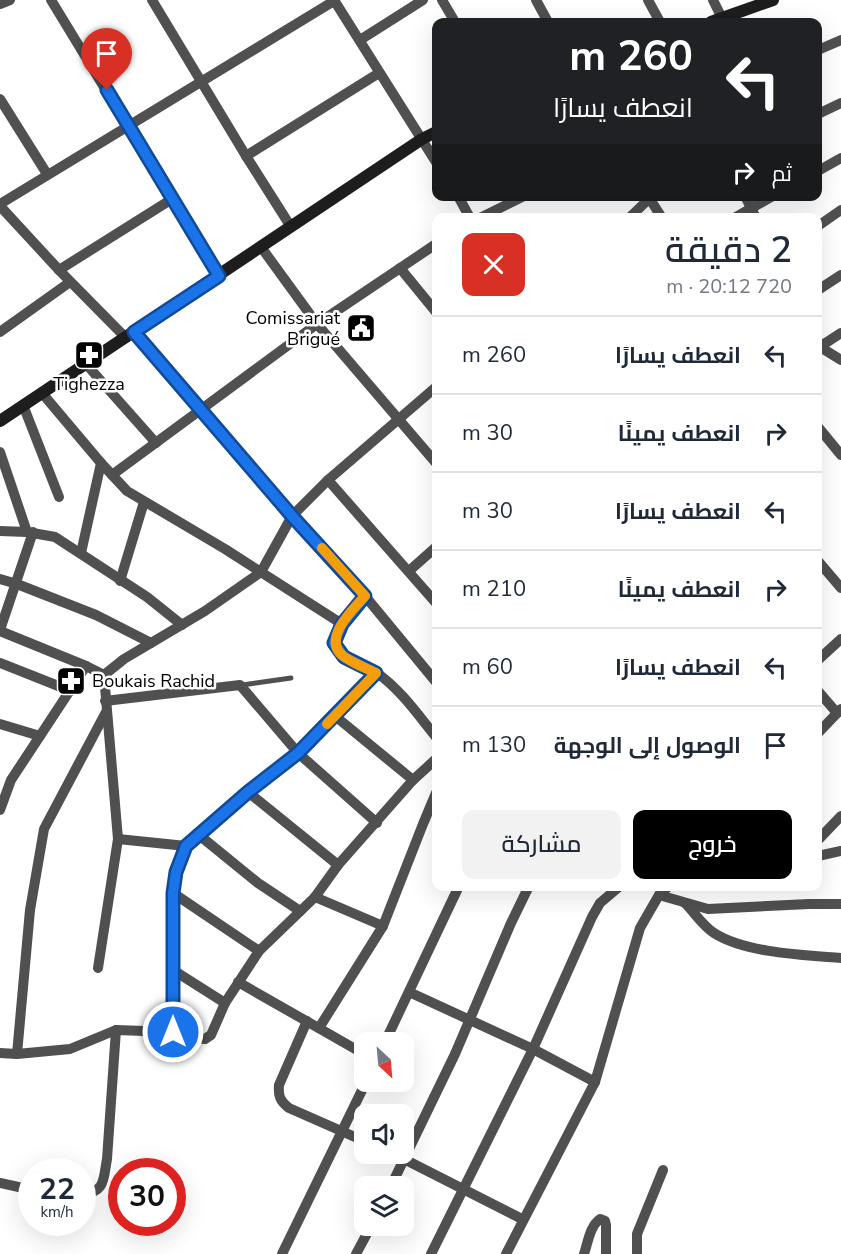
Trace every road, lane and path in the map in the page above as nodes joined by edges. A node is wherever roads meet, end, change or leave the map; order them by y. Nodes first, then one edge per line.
1 (10, 0) edge
2 (51, 0) edge
3 (152, 0) edge
4 (334, 0) edge
5 (423, 0) edge
6 (442, 0) edge
7 (536, 0) edge
8 (648, 0) edge
9 (713, 0) edge
10 (773, 0) edge
11 (0, 4) edge
12 (453, 18) edge
13 (546, 18) edge
14 (658, 18) edge
15 (717, 18) edge
16 (723, 18) edge
17 (360, 40) junction
18 (841, 40) edge
19 (822, 48) edge
20 (379, 73) junction
21 (202, 82) junction
22 (0, 99) edge
23 (841, 103) edge
24 (822, 112) edge
25 (129, 126) junction
26 (432, 134) edge
27 (422, 139) junction
28 (432, 155) edge
29 (246, 156) junction
30 (841, 158) edge
31 (822, 169) edge
32 (47, 174) junction
33 (172, 199) junction
34 (514, 201) edge
35 (646, 201) edge
36 (767, 201) edge
37 (0, 205) edge
38 (841, 210) edge
39 (490, 213) edge
40 (634, 213) edge
41 (753, 213) edge
42 (822, 223) edge
43 (291, 227) junction
44 (261, 247) junction
45 (432, 247) edge
46 (400, 267) junction
47 (59, 270) junction
48 (841, 275) edge
49 (219, 276) junction
50 (70, 282) junction
51 (822, 287) edge
52 (432, 307) edge
53 (317, 324) junction
54 (1, 328) edge
55 (841, 333) edge
56 (130, 335) junction
57 (822, 343) edge
58 (822, 348) edge
59 (841, 360) edge
60 (86, 364) junction
61 (432, 390) edge
62 (42, 393) junction
63 (23, 405) junction
64 (200, 410) junction
65 (398, 420) junction
66 (0, 421) edge
67 (822, 435) edge
68 (841, 441) edge
69 (156, 443) junction
70 (0, 452) edge
71 (841, 455) edge
72 (432, 458) edge
73 (101, 464) junction
74 (111, 475) junction
75 (328, 480) junction
76 (59, 497) dead end
77 (144, 501) junction
78 (292, 516) junction
79 (0, 531) edge
80 (30, 532) junction
81 (432, 551) edge
82 (81, 553) junction
83 (822, 566) edge
84 (410, 571) junction
85 (261, 572) junction
86 (0, 579) edge
87 (120, 581) junction
88 (17, 584) junction
89 (841, 588) edge
90 (365, 596) junction
91 (432, 598) edge
92 (342, 624) junction
93 (182, 625) junction
94 (0, 631) edge
95 (841, 639) edge
96 (151, 642) junction
97 (822, 656) edge
98 (0, 663) edge
99 (86, 666) junction
100 (376, 673) junction
101 (104, 675) junction
102 (432, 677) edge
103 (291, 678) dead end
104 (240, 685) junction
105 (71, 691) junction
106 (822, 695) edge
107 (105, 707) junction
108 (839, 711) edge
109 (335, 716) junction
110 (0, 724) edge
111 (822, 729) edge
112 (432, 732) edge
113 (40, 736) junction
114 (298, 753) junction
115 (432, 763) edge
116 (0, 777) edge
117 (11, 780) junction
118 (413, 780) junction
119 (248, 792) junction
120 (432, 803) edge
121 (0, 810) edge
122 (841, 816) edge
123 (377, 823) junction
124 (199, 835) junction
125 (822, 836) edge
126 (118, 839) junction
127 (186, 846) junction
128 (841, 851) edge
129 (822, 855) edge
130 (338, 865) junction
131 (457, 891) edge
132 (527, 891) edge
133 (614, 891) edge
134 (663, 891) edge
135 (173, 893) junction
136 (659, 895) junction
137 (315, 897) junction
138 (685, 903) junction
139 (841, 904) edge
140 (300, 911) junction
141 (383, 926) junction
142 (259, 951) junction
143 (841, 958) edge
144 (98, 968) dead end
145 (173, 970) junction
146 (238, 982) junction
147 (409, 992) junction
148 (225, 1003) junction
149 (471, 1019) junction
150 (307, 1021) junction
151 (319, 1028) junction
152 (116, 1030) junction
153 (173, 1032) junction
154 (390, 1032) edge
155 (354, 1048) edge
156 (533, 1048) junction
157 (0, 1053) edge
158 (17, 1054) junction
159 (595, 1082) junction
160 (361, 1092) edge
161 (342, 1131) junction
162 (354, 1136) edge
163 (414, 1139) edge
164 (414, 1163) edge
165 (663, 1170) dead end
166 (0, 1183) edge
167 (18, 1187) edge
168 (463, 1189) junction
169 (96, 1192) edge
170 (522, 1219) junction
171 (366, 1236) edge
172 (282, 1254) edge
173 (356, 1254) edge
174 (431, 1254) edge
175 (506, 1254) edge
176 (584, 1254) edge
177 (606, 1254) edge
178 (637, 1254) edge

1 - 11 street
2 - 25 street
3 - 21 street
4 - 17 street
4 - 21 street
5 - 17 street
6 - 12 street
7 - 13 street
8 - 14 street
9 - 15 street
10 - 16 street
17 - 20 street
18 - 19 street
20 - 27 street
20 - 29 street
21 - 25 street
21 - 29 street
22 - 32 street
23 - 24 street
25 - 32 street
25 - 33 street
26 - 27 street
27 - 28 street
27 - 43 street
29 - 43 street
30 - 31 street
32 - 37 street
33 - 47 street
33 - 49 street
34 - 39 street
35 - 40 street
36 - 41 street
37 - 47 street
38 - 42 street
43 - 44 street
44 - 49 street
44 - 53 street
45 - 46 street
46 - 52 street
46 - 53 street
47 - 50 street
48 - 51 street
49 - 56 street
50 - 54 street
50 - 56 street
53 - 64 street
53 - 65 street
55 - 57 street
56 - 60 street
56 - 64 street
58 - 59 street
60 - 62 street
60 - 69 street
61 - 65 street
62 - 63 street
62 - 73 street
63 - 66 street
63 - 76 street
64 - 69 street
64 - 78 street
65 - 72 street
65 - 75 street
67 - 68 street
67 - 71 street
69 - 74 street
70 - 80 street
73 - 74 street
73 - 82 street
74 - 77 street
75 - 78 street
75 - 84 street
77 - 85 street
77 - 87 street
78 - 85 street
78 - 90 street
79 - 80 street
80 - 82 street
80 - 88 street
81 - 84 street
82 - 87 street
83 - 89 street
84 - 91 street
85 - 92 street
85 - 93 street
86 - 88 street
87 - 93 street
88 - 94 street
88 - 96 street
90 - 92 street
90 - 102 street
92 - 100 street
93 - 96 street
94 - 99 street
95 - 97 street
96 - 101 street
98 - 105 street
99 - 101 street
99 - 105 street
100 - 109 street
100 - 112 street
101 - 107 street
103 - 104 lane
104 - 107 street
104 - 114 street
105 - 113 street
106 - 108 street
107 - 126 street
107 - 158 street
108 - 111 street
109 - 114 street
109 - 118 street
110 - 113 street
113 - 117 street
114 - 119 street
114 - 123 street
115 - 118 street
116 - 117 street
117 - 121 street
118 - 123 street
119 - 124 street
119 - 130 street
120 - 141 street
122 - 125 street
123 - 130 street
124 - 127 street
124 - 140 street
126 - 127 street
126 - 144 street
127 - 135 street
128 - 129 street
130 - 137 street
131 - 147 street
132 - 149 street
133 - 156 street
134 - 136 street
135 - 142 street
135 - 145 street
136 - 138 street
136 - 159 street
137 - 140 street
137 - 141 street
138 - 139 street
138 - 143 street
140 - 142 street
141 - 151 street
142 - 146 street
145 - 148 street
145 - 153 street
146 - 148 street
146 - 150 street
147 - 149 street
147 - 154 street
148 - 153 street
149 - 156 street
149 - 163 street
150 - 151 street
150 - 161 street
151 - 155 street
152 - 153 street
152 - 158 street
152 - 169 street
156 - 159 street
156 - 168 street
157 - 158 street
159 - 170 street
160 - 161 street
161 - 162 street
161 - 172 street
164 - 168 street
165 - 178 street
166 - 167 street
168 - 170 street
168 - 174 street
170 - 175 street
171 - 173 street
176 - 177 street

